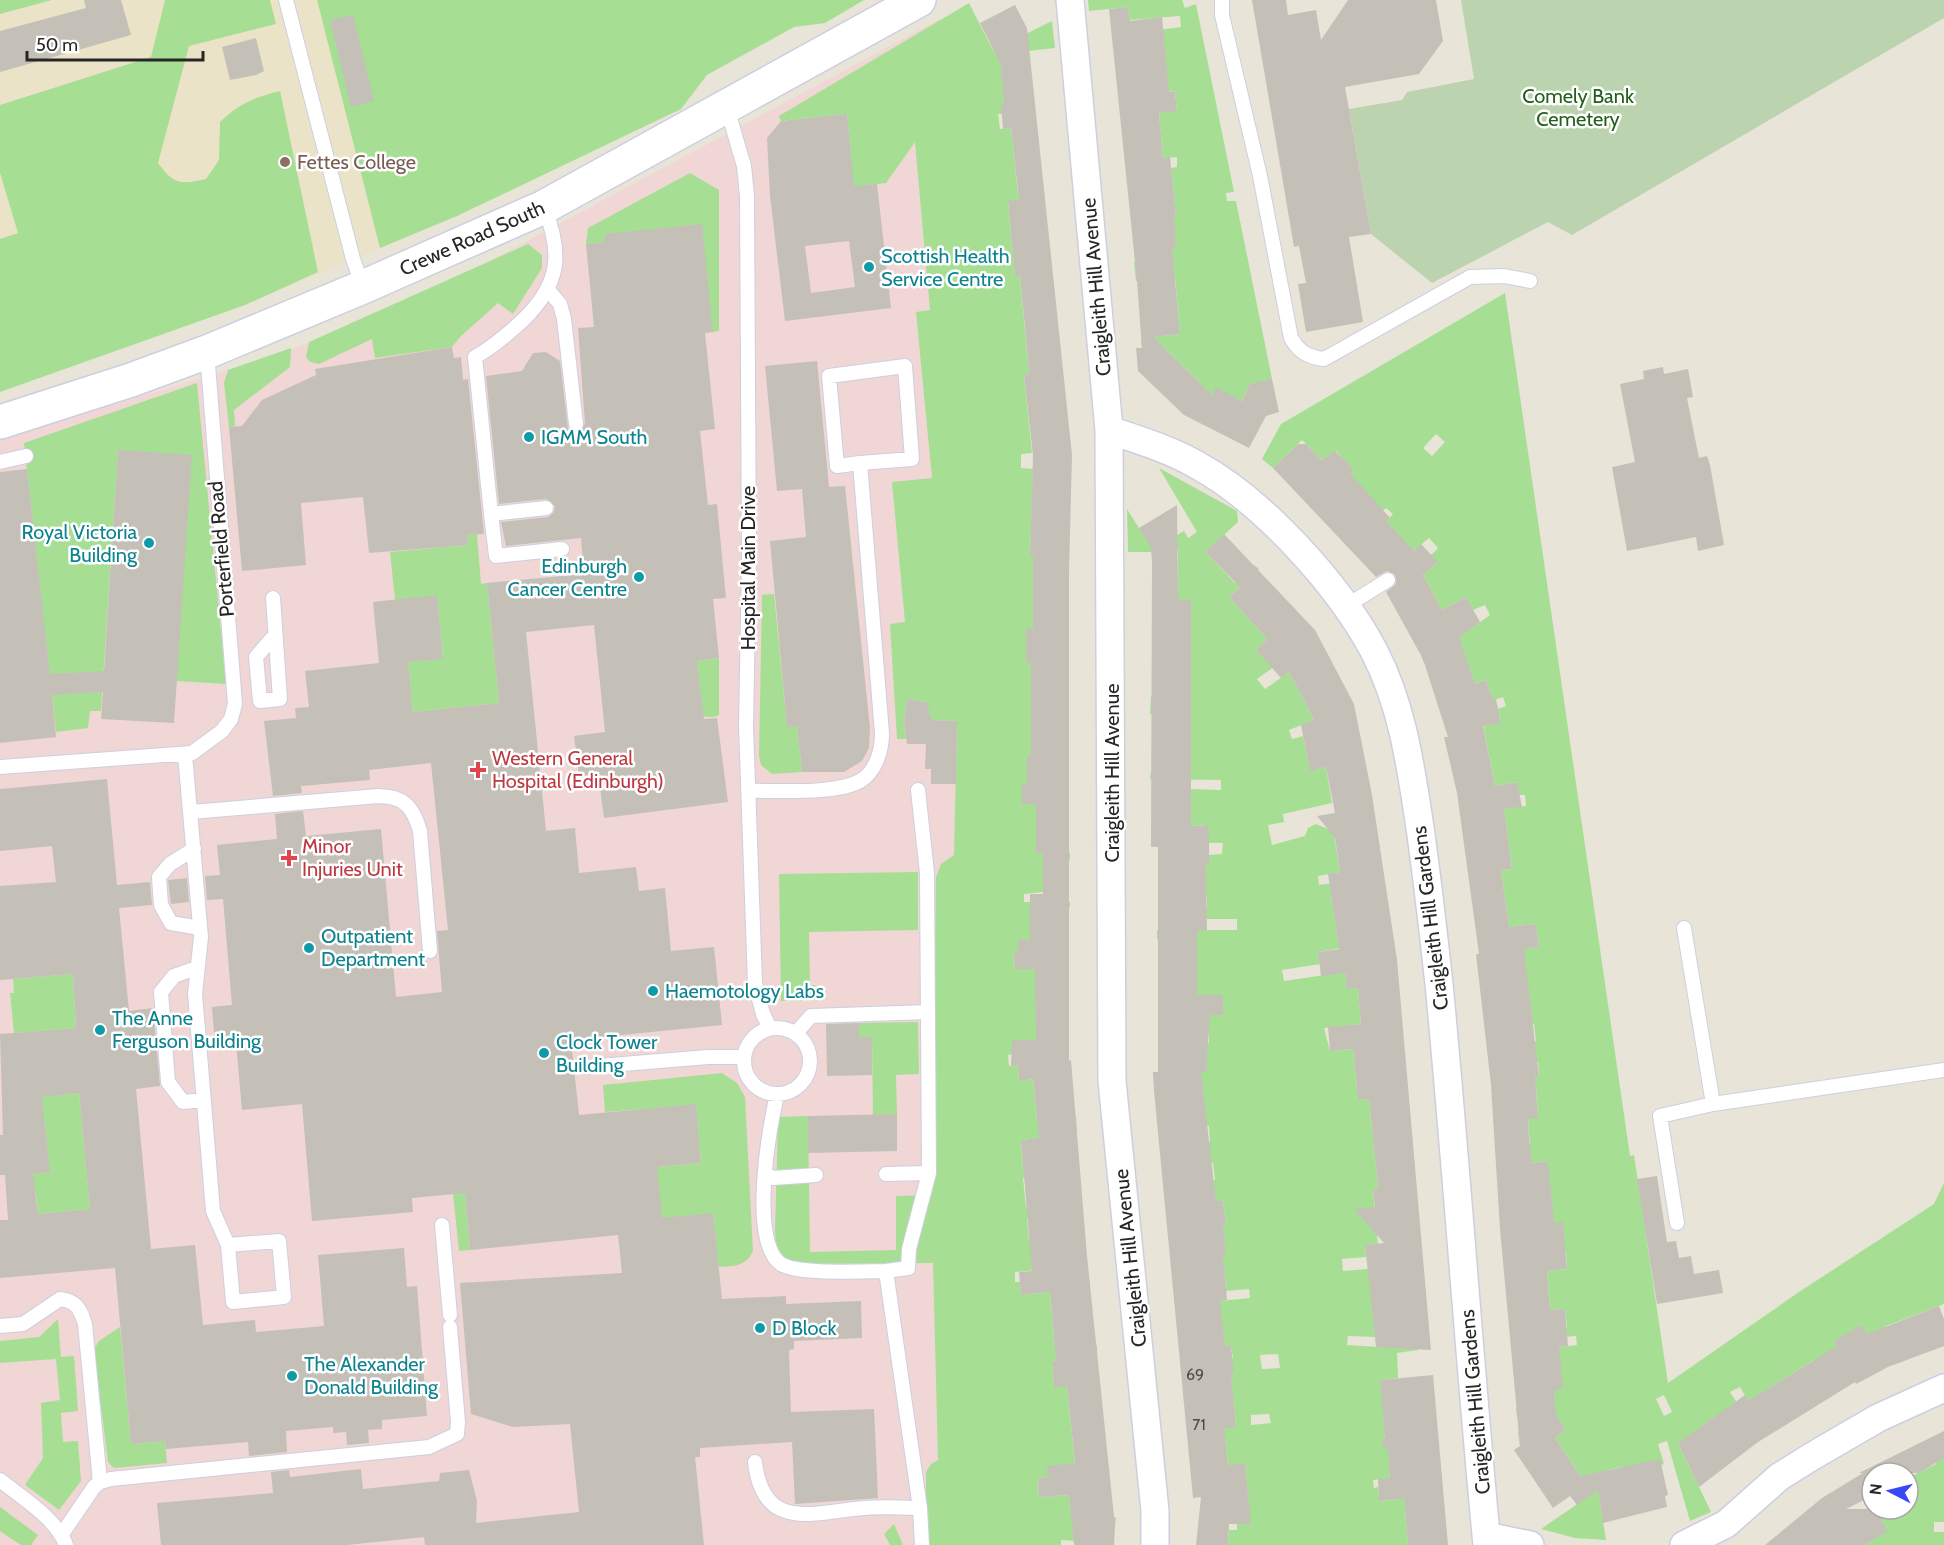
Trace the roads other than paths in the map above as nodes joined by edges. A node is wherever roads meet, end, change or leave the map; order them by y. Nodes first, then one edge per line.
1 (286, 0) edge
2 (919, 0) edge
3 (1070, 0) edge
4 (1222, 0) edge
5 (727, 108) junction
6 (544, 207) junction
7 (1530, 281) dead end
8 (363, 287) junction
9 (548, 290) junction
10 (207, 352) junction
11 (0, 422) edge
12 (576, 424) dead end
13 (1110, 430) junction
14 (26, 456) dead end
15 (0, 462) edge
16 (860, 463) junction
17 (546, 508) dead end
18 (491, 514) junction
19 (562, 549) dead end
20 (1388, 580) dead end
21 (273, 598) dead end
22 (1346, 606) junction
23 (275, 635) dead end
24 (185, 755) junction
25 (0, 767) edge
26 (918, 790) dead end
27 (749, 791) junction
28 (191, 812) junction
29 (194, 849) junction
30 (200, 928) junction
31 (1684, 928) dead end
32 (430, 951) dead end
33 (196, 968) junction
34 (928, 1012) junction
35 (770, 1028) junction
36 (796, 1033) junction
37 (744, 1057) junction
38 (587, 1067) dead end
39 (1944, 1071) edge
40 (777, 1095) junction
41 (203, 1100) junction
42 (1713, 1104) junction
43 (766, 1173) junction
44 (929, 1173) junction
45 (886, 1174) dead end
46 (816, 1175) dead end
47 (1677, 1223) dead end
48 (442, 1225) dead end
49 (228, 1245) junction
50 (886, 1271) junction
51 (0, 1326) edge
52 (1944, 1389) edge
53 (755, 1462) dead end
54 (0, 1480) edge
55 (100, 1482) junction
56 (920, 1508) junction
57 (64, 1539) edge
58 (1486, 1541) edge
59 (922, 1545) edge
60 (1155, 1545) edge
61 (1530, 1545) edge
62 (1684, 1545) edge

1 - 8 lane
2 - 5 street, Crewe Road South
3 - 13 street, Craigleith Hill Avenue
4 - 7 lane
5 - 6 street, Crewe Road South
5 - 27 lane, Hospital Main Drive
6 - 8 street, Crewe Road South
6 - 9 lane
8 - 10 street, Crewe Road South
9 - 12 lane
9 - 18 lane
10 - 11 street, Crewe Road South
10 - 24 lane, Porterfield Road
13 - 22 street, Craigleith Hill Gardens
13 - 60 street, Craigleith Hill Avenue
14 - 15 lane
16 - 16 lane
16 - 27 lane
17 - 18 lane
18 - 19 lane
20 - 22 lane
21 - 23 lane
22 - 58 street, Craigleith Hill Gardens
24 - 25 lane
24 - 28 lane
26 - 34 lane
27 - 35 lane, Hospital Main Drive
28 - 29 lane
28 - 32 lane
29 - 30 lane
29 - 30 lane
30 - 33 lane
31 - 42 lane
33 - 41 lane
33 - 41 lane
34 - 36 lane
34 - 44 lane
35 - 36 lane
35 - 37 lane
36 - 40 lane
37 - 38 lane
37 - 40 lane
39 - 42 lane
40 - 43 lane
41 - 49 lane
42 - 47 lane
43 - 46 lane
43 - 50 lane
44 - 45 lane
44 - 50 lane
48 - 55 lane
49 - 49 lane
50 - 56 lane
51 - 55 lane
52 - 62 street
53 - 56 lane
54 - 57 lane
55 - 57 lane
56 - 59 lane
58 - 61 street

